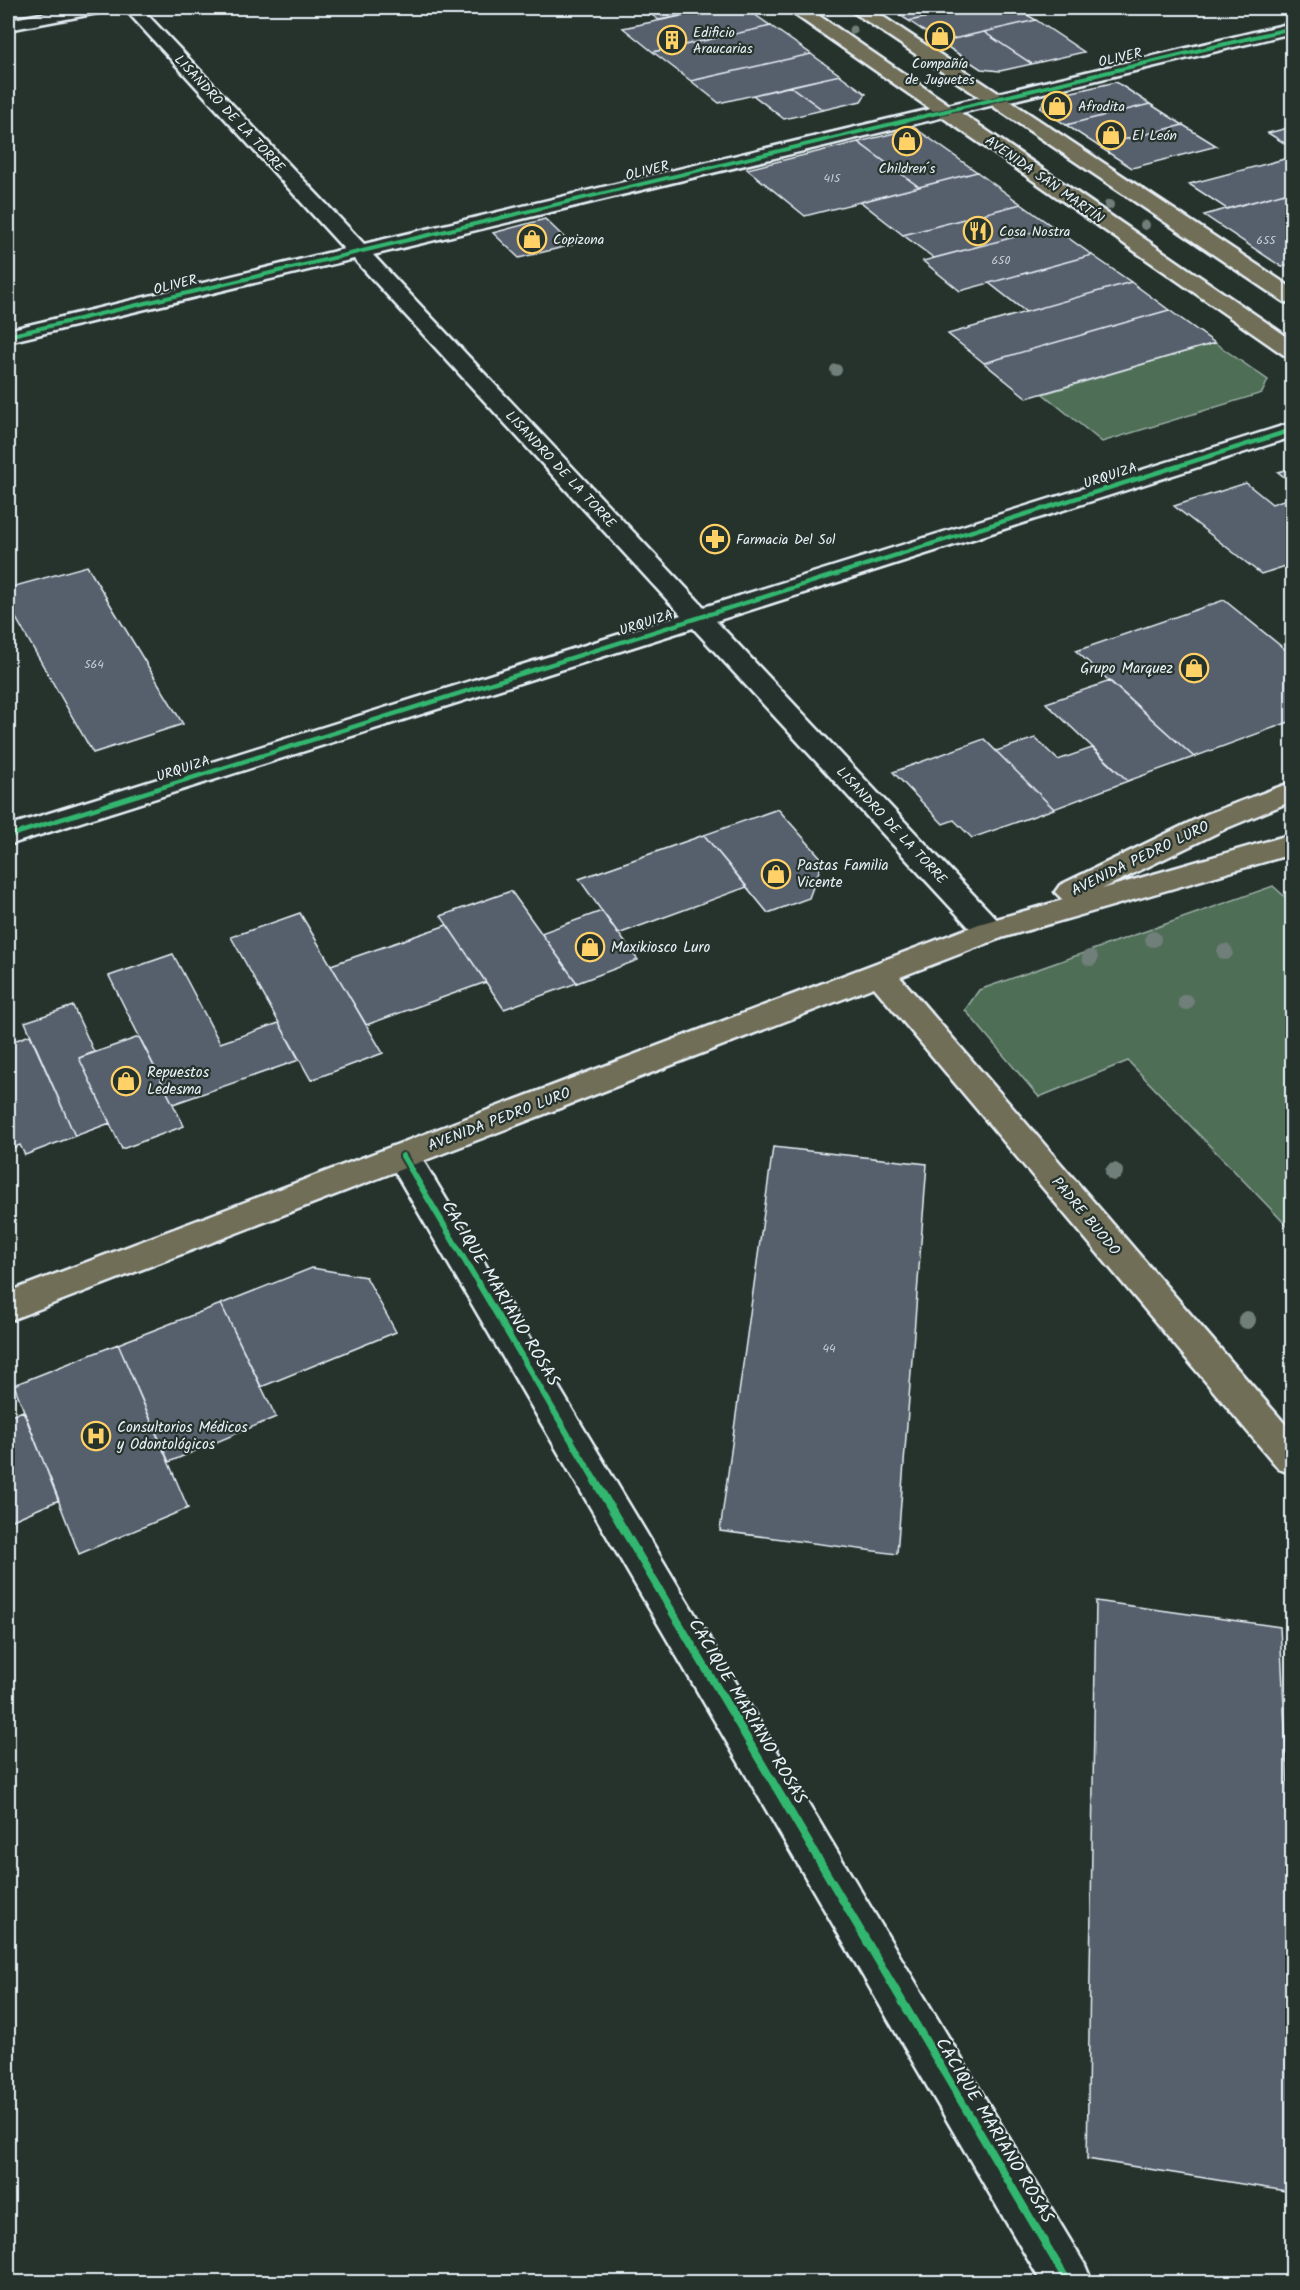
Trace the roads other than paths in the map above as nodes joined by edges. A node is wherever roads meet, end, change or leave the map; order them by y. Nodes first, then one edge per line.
1 (98, 8) edge
2 (132, 8) edge
3 (797, 8) edge
4 (859, 8) edge
5 (8, 25) edge
6 (1293, 28) edge
7 (995, 99) junction
8 (946, 110) junction
9 (358, 252) junction
10 (1293, 297) edge
11 (8, 336) edge
12 (1293, 350) edge
13 (1293, 430) edge
14 (699, 618) junction
15 (1293, 791) edge
16 (8, 836) edge
17 (1293, 844) edge
18 (990, 931) junction
19 (880, 974) junction
20 (403, 1156) junction
21 (8, 1307) edge
22 (1293, 1458) edge
23 (1068, 2283) edge

1 - 5 street
2 - 9 street, LISANDRO DE LA TORRE
3 - 8 main road, AVENIDA SAN MARTÍN
4 - 7 main road
6 - 7 street, OLIVER
7 - 8 street, OLIVER
7 - 10 main road
8 - 9 street, OLIVER
8 - 12 main road, AVENIDA SAN MARTÍN
9 - 11 street, OLIVER
9 - 14 street, LISANDRO DE LA TORRE
13 - 14 street, URQUIZA
14 - 16 street, URQUIZA
14 - 18 street, LISANDRO DE LA TORRE
15 - 18 main road, AVENIDA PEDRO LURO
17 - 18 main road, AVENIDA PEDRO LURO
18 - 19 main road, AVENIDA PEDRO LURO
19 - 20 main road, AVENIDA PEDRO LURO
19 - 22 main road, PADRE BUODO
20 - 21 main road, AVENIDA PEDRO LURO
20 - 23 street, CACIQUE MARIANO ROSAS

